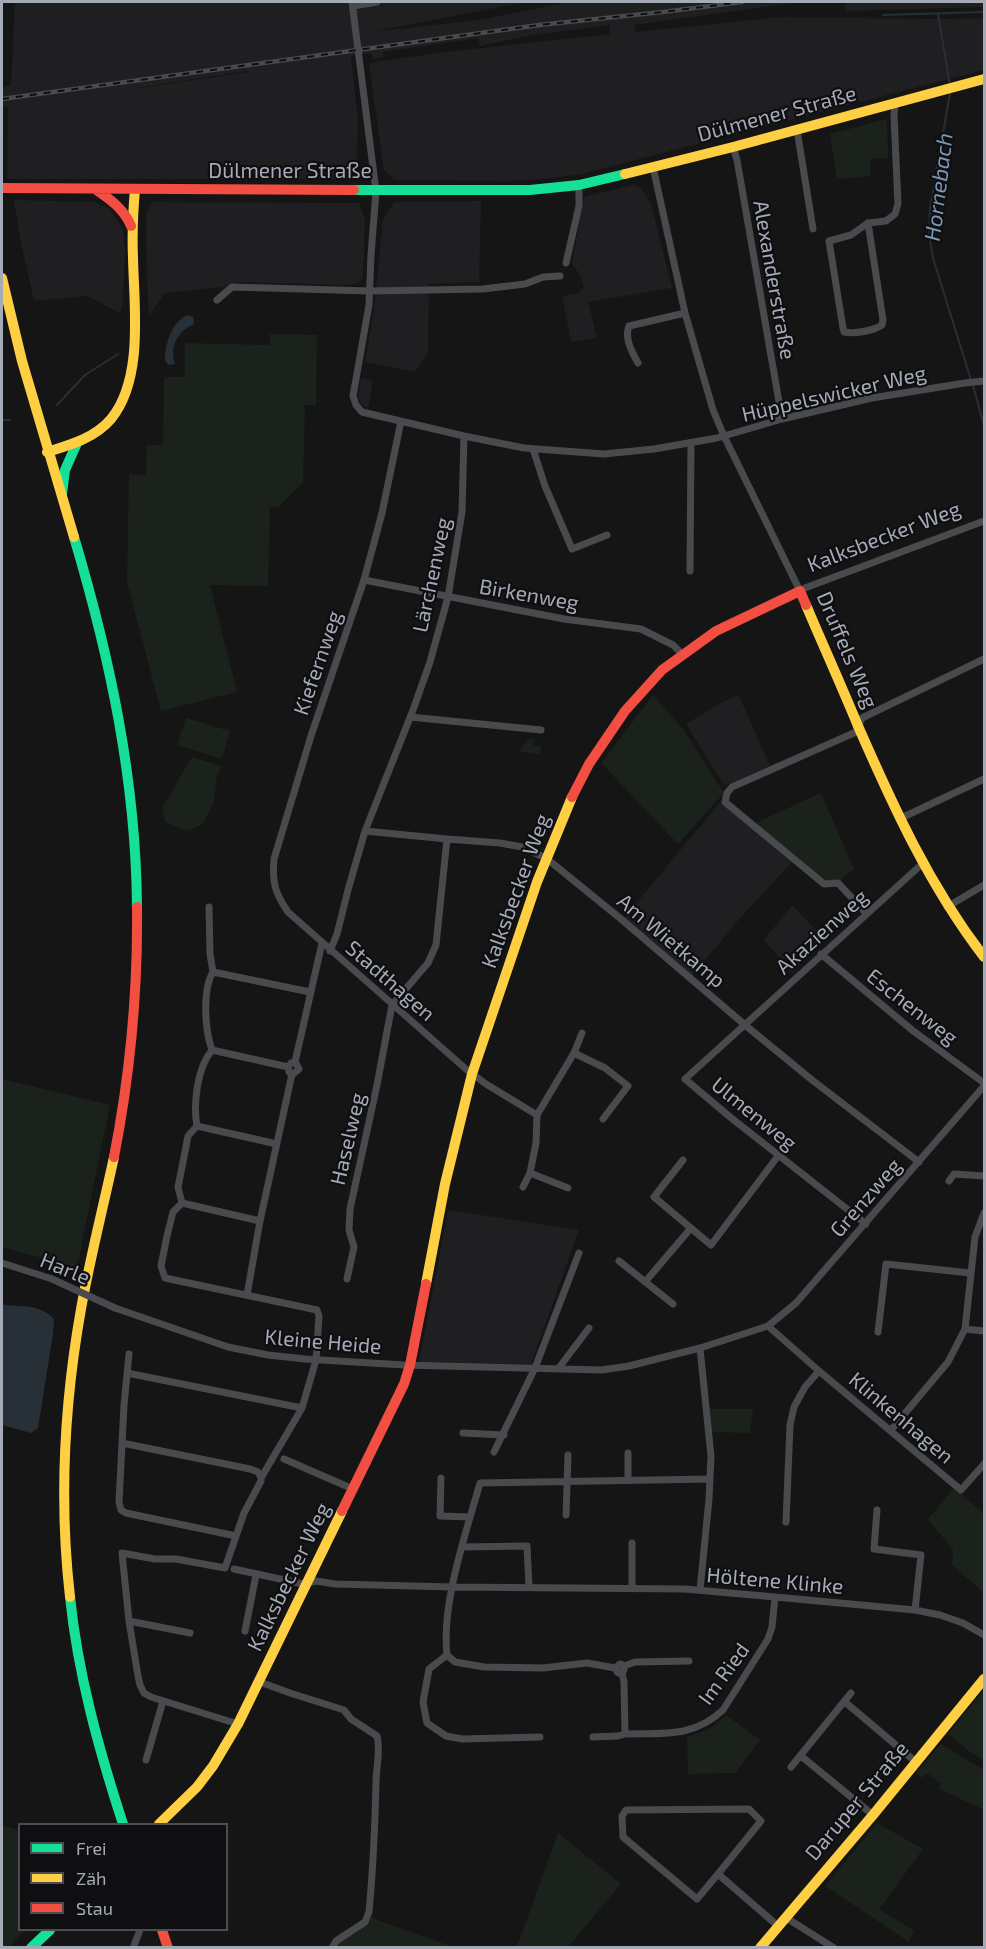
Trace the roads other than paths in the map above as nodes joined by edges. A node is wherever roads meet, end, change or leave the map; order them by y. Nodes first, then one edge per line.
1 (377, 2) edge
2 (352, 4) edge
3 (984, 79) edge
4 (895, 103) junction
5 (797, 130) junction
6 (733, 147) junction
7 (653, 167) junction
8 (579, 185) junction
9 (2, 188) edge
10 (94, 189) junction
11 (135, 189) junction
12 (376, 191) junction
13 (868, 223) junction
14 (813, 229) dead end
15 (134, 232) junction
16 (566, 263) dead end
17 (560, 276) dead end
18 (2, 278) edge
19 (370, 291) junction
20 (217, 300) dead end
21 (685, 313) junction
22 (638, 363) dead end
23 (981, 381) edge
24 (782, 419) junction
25 (401, 422) junction
26 (465, 436) junction
27 (724, 436) junction
28 (77, 443) junction
29 (691, 443) junction
30 (533, 449) junction
31 (47, 452) junction
32 (63, 502) junction
33 (984, 521) edge
34 (607, 535) dead end
35 (690, 571) dead end
36 (364, 580) junction
37 (800, 591) junction
38 (448, 597) junction
39 (682, 654) junction
40 (984, 659) edge
41 (410, 717) junction
42 (858, 725) junction
43 (541, 730) dead end
44 (984, 779) edge
45 (899, 819) junction
46 (365, 831) junction
47 (447, 839) junction
48 (546, 858) junction
49 (922, 864) junction
50 (984, 885) edge
51 (209, 907) dead end
52 (947, 907) junction
53 (288, 912) joint
54 (867, 914) junction
55 (322, 943) junction
56 (330, 951) junction
57 (821, 954) junction
58 (984, 957) edge
59 (213, 972) junction
60 (310, 992) junction
61 (392, 1005) junction
62 (745, 1025) junction
63 (582, 1033) dead end
64 (212, 1050) junction
65 (574, 1053) junction
66 (291, 1065) junction
67 (472, 1074) junction
68 (984, 1085) edge
69 (537, 1115) junction
70 (603, 1119) dead end
71 (197, 1126) junction
72 (278, 1144) junction
73 (778, 1156) junction
74 (683, 1160) dead end
75 (919, 1162) junction
76 (530, 1173) junction
77 (984, 1176) edge
78 (949, 1181) dead end
79 (523, 1187) dead end
80 (568, 1188) dead end
81 (182, 1203) junction
82 (984, 1213) edge
83 (260, 1221) junction
84 (866, 1224) junction
85 (691, 1228) junction
86 (579, 1253) dead end
87 (619, 1261) dead end
88 (2, 1263) edge
89 (970, 1273) junction
90 (347, 1279) dead end
91 (645, 1282) junction
92 (247, 1295) junction
93 (673, 1304) dead end
94 (115, 1308) joint
95 (768, 1326) junction
96 (589, 1328) dead end
97 (965, 1329) junction
98 (984, 1331) edge
99 (878, 1332) dead end
100 (700, 1348) junction
101 (129, 1354) dead end
102 (316, 1360) junction
103 (410, 1365) junction
104 (535, 1368) junction
105 (558, 1369) junction
106 (819, 1371) junction
107 (127, 1373) junction
108 (302, 1408) junction
109 (891, 1430) junction
110 (463, 1433) dead end
111 (504, 1435) junction
112 (122, 1443) junction
113 (494, 1452) dead end
114 (628, 1452) dead end
115 (567, 1455) dead end
116 (284, 1459) dead end
117 (984, 1464) edge
118 (261, 1478) junction
119 (441, 1478) dead end
120 (710, 1479) junction
121 (628, 1480) junction
122 (566, 1481) junction
123 (353, 1489) junction
124 (877, 1510) dead end
125 (566, 1515) dead end
126 (470, 1517) junction
127 (786, 1522) dead end
128 (236, 1536) junction
129 (632, 1543) dead end
130 (462, 1547) junction
131 (234, 1569) dead end
132 (256, 1575) junction
133 (308, 1583) junction
134 (452, 1587) junction
135 (529, 1587) junction
136 (632, 1589) junction
137 (700, 1590) junction
138 (775, 1596) junction
139 (915, 1610) junction
140 (129, 1621) junction
141 (245, 1631) dead end
142 (190, 1633) dead end
143 (984, 1635) edge
144 (447, 1655) junction
145 (689, 1661) dead end
146 (623, 1670) junction
147 (984, 1679) edge
148 (260, 1682) junction
149 (851, 1692) dead end
150 (163, 1701) junction
151 (844, 1702) junction
152 (238, 1724) junction
153 (625, 1734) junction
154 (540, 1737) dead end
155 (593, 1737) dead end
156 (801, 1756) junction
157 (146, 1760) dead end
158 (916, 1762) junction
159 (791, 1767) dead end
160 (873, 1815) junction
161 (123, 1823) edge
162 (160, 1823) edge
163 (718, 1874) junction
164 (782, 1922) junction
165 (48, 1931) edge
166 (139, 1931) edge
167 (163, 1931) edge
168 (31, 1947) edge
169 (133, 1947) edge
170 (168, 1947) edge
171 (332, 1947) edge
172 (760, 1947) edge
173 (834, 1947) edge

1 - 2 street
2 - 12 street, Hüppelswicker Weg
3 - 4 street, Dülmener Straße
4 - 5 street, Dülmener Straße
4 - 13 street
5 - 6 street, Dülmener Straße
5 - 14 street
6 - 7 street, Dülmener Straße
6 - 24 street, Alexanderstraße
7 - 8 street, Dülmener Straße
7 - 21 street, Druffels Weg
8 - 12 street, Dülmener Straße
8 - 16 street
9 - 10 street, Dülmener Straße
10 - 11 street, Dülmener Straße
10 - 15 street
11 - 12 street, Dülmener Straße
11 - 15 street
12 - 19 street, Hüppelswicker Weg
13 - 13 street
15 - 28 street
17 - 19 street
18 - 31 street
19 - 20 street
19 - 25 street, Hüppelswicker Weg
21 - 22 street
21 - 27 street, Druffels Weg
23 - 24 street, Hüppelswicker Weg
24 - 27 street, Hüppelswicker Weg
25 - 26 street, Hüppelswicker Weg
25 - 36 street, Kiefernweg
26 - 30 street, Hüppelswicker Weg
26 - 38 street, Lärchenweg
27 - 29 street, Hüppelswicker Weg
27 - 37 street, Druffels Weg
28 - 31 street
28 - 32 street
29 - 30 street, Hüppelswicker Weg
29 - 35 street
30 - 34 street
31 - 32 street
32 - 161 street
33 - 37 street, Kalksbecker Weg
36 - 38 street, Birkenweg
36 - 53 street, Kiefernweg
37 - 39 street, Kalksbecker Weg
37 - 42 street, Druffels Weg
38 - 39 street, Birkenweg
38 - 41 street, Lärchenweg
39 - 48 street, Kalksbecker Weg
40 - 42 street
41 - 43 street
41 - 46 street, Lärchenweg
42 - 45 street, Druffels Weg
42 - 54 street
44 - 45 street
45 - 49 street, Druffels Weg
46 - 47 street, Am Wietkamp
46 - 56 street, Lärchenweg
47 - 48 street, Am Wietkamp
47 - 61 street
48 - 62 street, Am Wietkamp
48 - 67 street, Kalksbecker Weg
49 - 52 street, Druffels Weg
49 - 54 street, Akazienweg
50 - 52 street
51 - 59 street
52 - 58 street, Druffels Weg
53 - 55 street, Stadthagen
54 - 57 street, Akazienweg
55 - 56 street, Stadthagen
55 - 60 street
56 - 61 street, Stadthagen
57 - 62 street, Akazienweg
57 - 68 street, Eschenweg
59 - 60 street
59 - 64 street
60 - 66 street
61 - 67 street, Stadthagen
61 - 90 street, Haselweg
62 - 73 street, Ulmenweg
62 - 75 street, Am Wietkamp
63 - 65 street
64 - 66 street
64 - 71 street
65 - 69 street
65 - 70 street
66 - 72 street
67 - 69 street, Stadthagen
67 - 103 street, Kalksbecker Weg
68 - 75 street, Grenzweg
69 - 76 street
71 - 72 street
71 - 81 street
72 - 83 street
73 - 84 street, Ulmenweg
73 - 85 street
74 - 85 street
75 - 84 street, Grenzweg
76 - 79 street
76 - 80 street
77 - 78 street
81 - 83 street
81 - 92 street
82 - 89 street
83 - 92 street
84 - 95 street, Grenzweg
85 - 91 street
86 - 104 street
87 - 91 street
88 - 94 street, Harle, bridge
89 - 97 street
89 - 99 street
91 - 93 street
92 - 102 street
94 - 102 street, Kleine Heide
95 - 100 street, Kleine Heide
95 - 106 street, Klinkenhagen
96 - 105 street
97 - 98 street
97 - 109 street
100 - 105 street, Kleine Heide
100 - 120 street
101 - 107 street
102 - 103 street, Kleine Heide
102 - 108 street
103 - 104 street, Kleine Heide
103 - 123 street, Kalksbecker Weg
104 - 105 street, Kleine Heide
104 - 111 street
106 - 109 street, Klinkenhagen
106 - 127 street, Klinkenhagen
107 - 108 street
107 - 112 street
108 - 118 street
109 - 117 street, Klinkenhagen
110 - 111 street
111 - 113 street
112 - 118 street
112 - 128 street
114 - 121 street
115 - 122 street
116 - 123 street, Kalksbecker Weg
118 - 128 street
119 - 126 street
120 - 121 street
120 - 137 street
121 - 122 street
122 - 125 street
122 - 126 street
123 - 133 street, Kalksbecker Weg
124 - 139 street
126 - 130 street
128 - 140 street
129 - 136 street
130 - 134 street
130 - 135 street
131 - 132 street, Höltene Klinke
132 - 133 street, Höltene Klinke
132 - 141 street
133 - 134 street, Höltene Klinke
133 - 148 street, Kalksbecker Weg
134 - 135 street, Höltene Klinke
134 - 144 street
135 - 136 street, Höltene Klinke
136 - 137 street, Höltene Klinke
137 - 138 street, Höltene Klinke
138 - 139 street, Höltene Klinke
138 - 153 street, Im Ried
139 - 143 street, Höltene Klinke
140 - 142 street
140 - 150 street
144 - 146 street
144 - 154 street
145 - 146 street, Im Ried
146 - 153 street
147 - 158 street, Daruper Straße
148 - 152 street, Kalksbecker Weg
148 - 171 street, Kalksbecker Weg
149 - 151 street
150 - 152 street
150 - 157 street
151 - 156 street
151 - 158 street
152 - 162 street, Kalksbecker Weg
153 - 155 street, Im Ried
156 - 159 street
156 - 160 street
158 - 160 street, Daruper Straße
160 - 164 street, Daruper Straße
163 - 163 street
163 - 164 street
164 - 172 street, Daruper Straße
164 - 173 street
165 - 168 street
166 - 169 street
167 - 170 street

